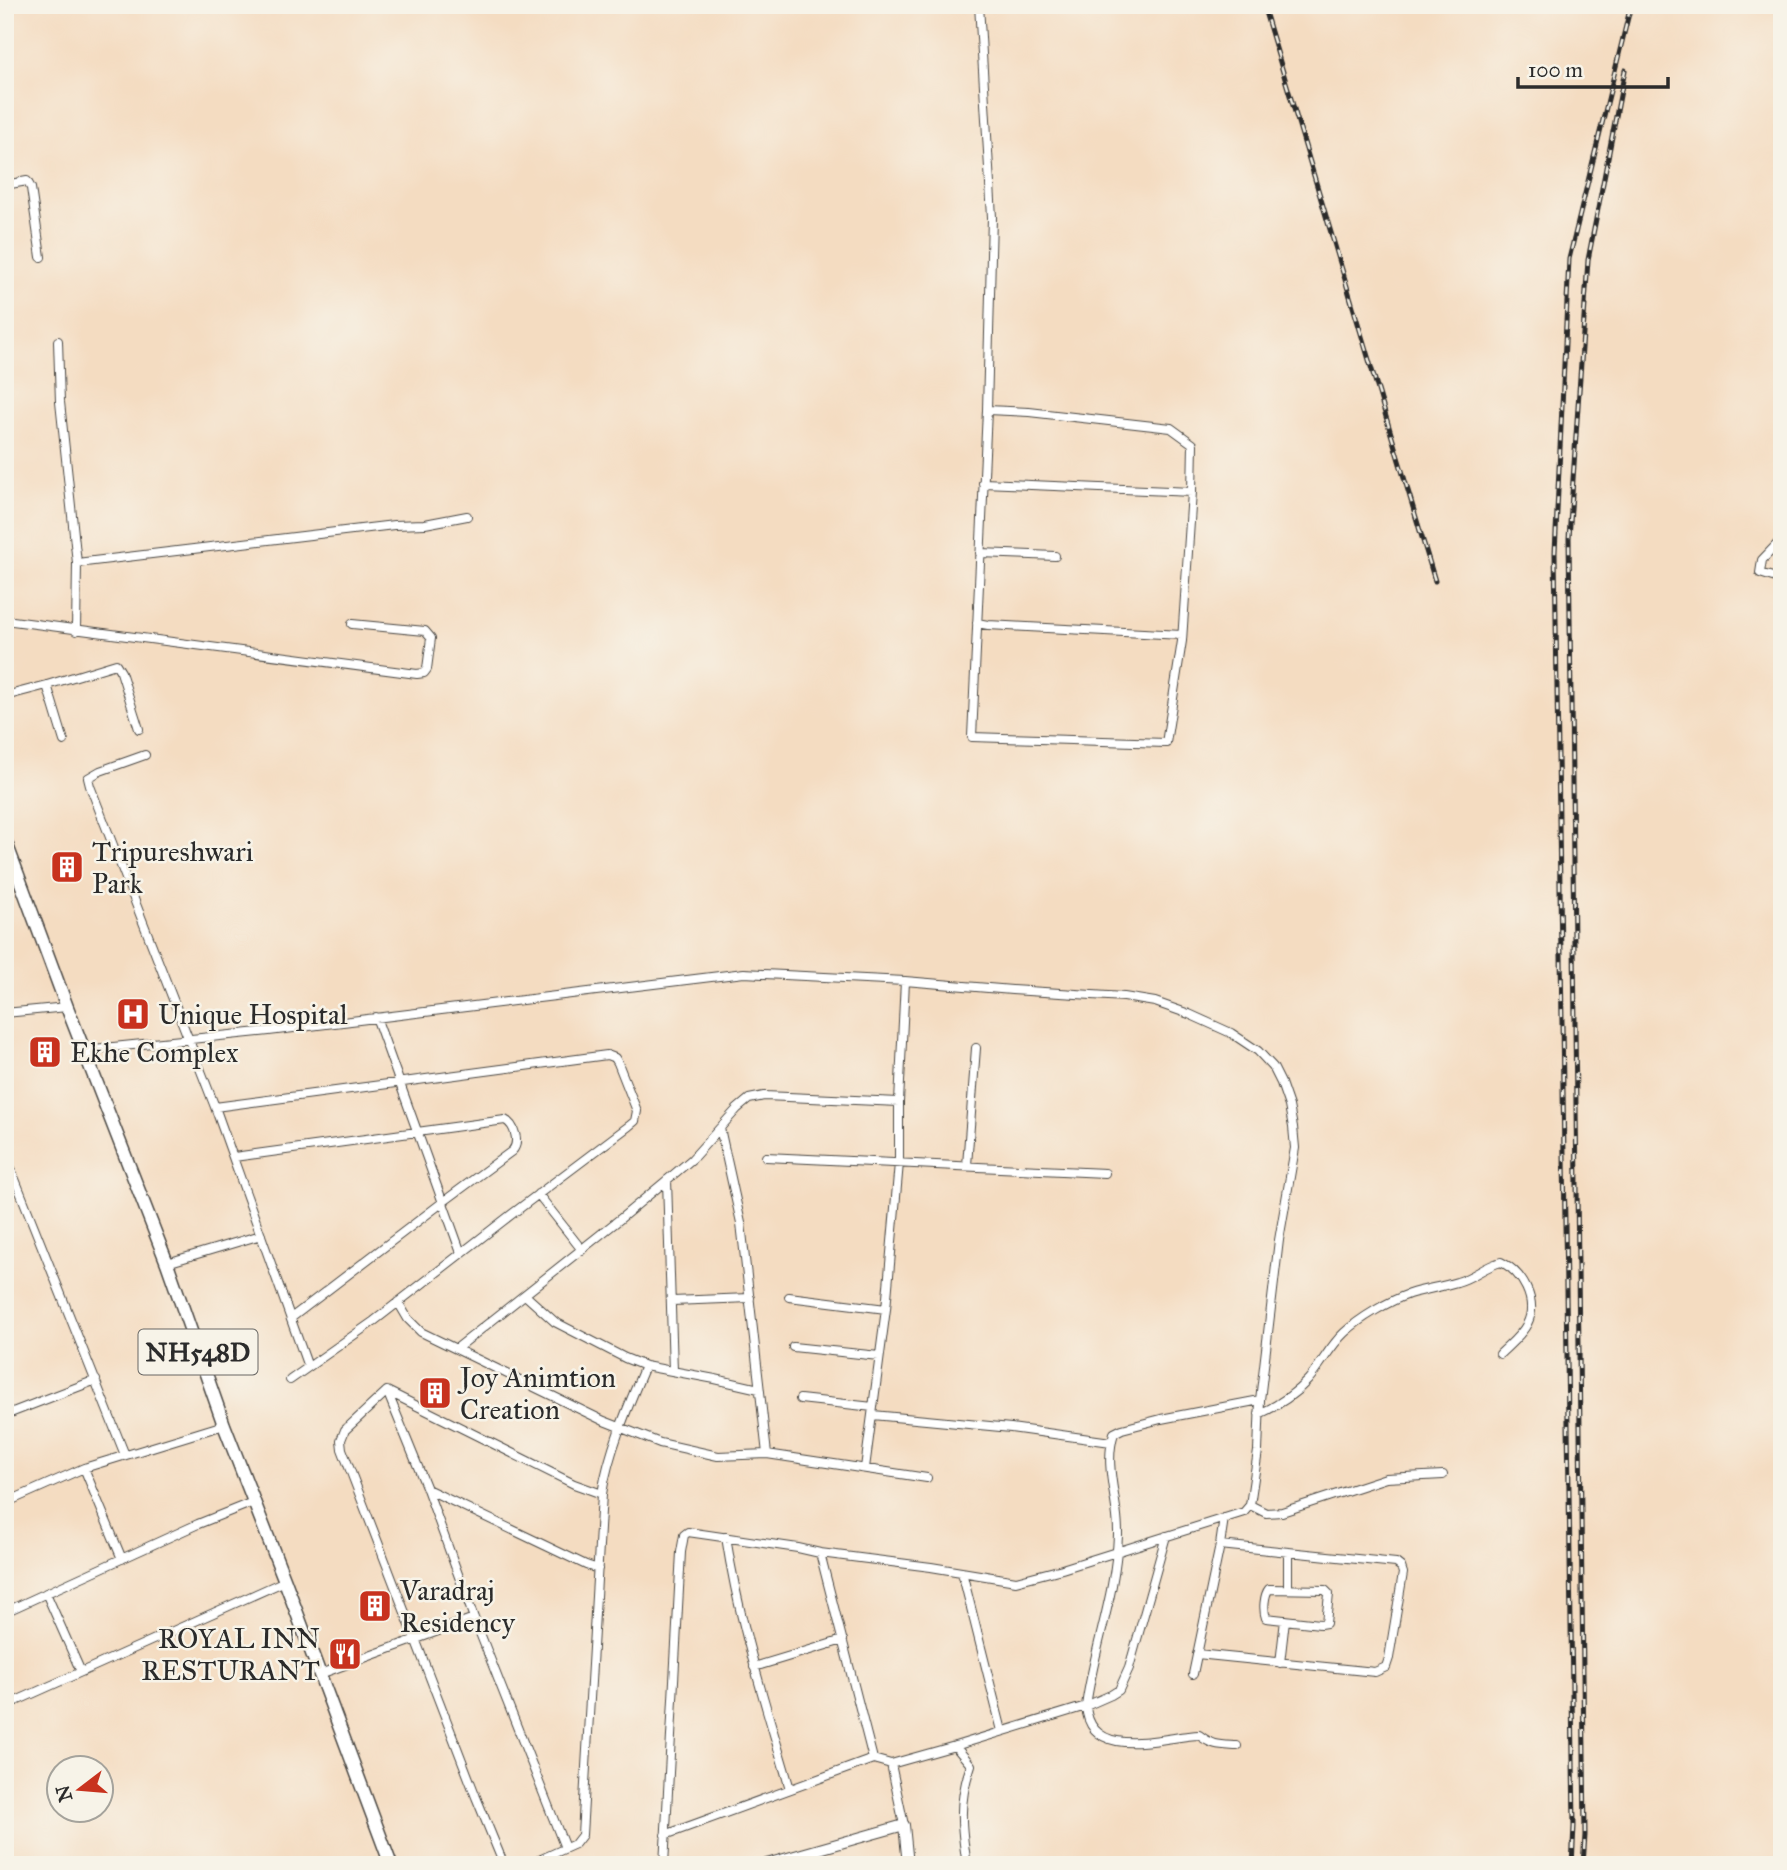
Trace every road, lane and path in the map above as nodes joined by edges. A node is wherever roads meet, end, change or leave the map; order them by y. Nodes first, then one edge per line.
1 (979, 5) edge
2 (5, 185) edge
3 (41, 257) dead end
4 (58, 341) dead end
5 (987, 410) junction
6 (983, 483) junction
7 (1192, 492) junction
8 (467, 516) dead end
9 (1782, 539) edge
10 (980, 553) junction
11 (1055, 556) dead end
12 (77, 563) junction
13 (1782, 580) edge
14 (5, 620) edge
15 (977, 623) junction
16 (352, 624) dead end
17 (76, 631) junction
18 (1182, 635) junction
19 (47, 685) junction
20 (5, 696) edge
21 (139, 729) dead end
22 (64, 741) dead end
23 (145, 755) dead end
24 (5, 840) edge
25 (905, 981) junction
26 (67, 1007) junction
27 (5, 1013) edge
28 (376, 1017) junction
29 (188, 1039) junction
30 (976, 1048) dead end
31 (84, 1050) junction
32 (399, 1082) junction
33 (899, 1102) junction
34 (215, 1107) junction
35 (720, 1128) junction
36 (417, 1131) junction
37 (5, 1154) edge
38 (234, 1157) junction
39 (766, 1157) dead end
40 (899, 1163) junction
41 (967, 1165) junction
42 (1105, 1173) dead end
43 (667, 1180) junction
44 (538, 1194) junction
45 (443, 1202) junction
46 (261, 1235) junction
47 (582, 1250) junction
48 (461, 1253) junction
49 (167, 1263) junction
50 (525, 1295) junction
51 (789, 1297) dead end
52 (750, 1298) junction
53 (672, 1301) junction
54 (398, 1303) junction
55 (886, 1309) junction
56 (291, 1318) junction
57 (793, 1347) dead end
58 (456, 1349) junction
59 (1500, 1354) dead end
60 (879, 1356) junction
61 (645, 1366) junction
62 (309, 1367) junction
63 (673, 1371) junction
64 (96, 1380) junction
65 (290, 1380) dead end
66 (760, 1389) junction
67 (387, 1391) junction
68 (800, 1399) dead end
69 (1260, 1400) junction
70 (873, 1411) junction
71 (1259, 1414) junction
72 (5, 1415) edge
73 (224, 1425) junction
74 (621, 1429) junction
75 (1111, 1442) junction
76 (767, 1454) junction
77 (125, 1455) junction
78 (84, 1468) junction
79 (865, 1468) junction
80 (1443, 1475) dead end
81 (927, 1478) dead end
82 (427, 1489) junction
83 (602, 1494) junction
84 (253, 1502) junction
85 (5, 1503) edge
86 (1250, 1505) junction
87 (1224, 1518) junction
88 (1166, 1536) junction
89 (726, 1537) junction
90 (1220, 1545) junction
91 (1116, 1552) junction
92 (1288, 1552) junction
93 (820, 1553) junction
94 (122, 1559) junction
95 (598, 1569) junction
96 (962, 1572) junction
97 (285, 1581) junction
98 (1288, 1589) junction
99 (46, 1593) junction
100 (5, 1612) edge
101 (474, 1618) junction
102 (1285, 1620) junction
103 (415, 1640) junction
104 (843, 1640) junction
105 (1197, 1654) junction
106 (1280, 1663) junction
107 (754, 1667) junction
108 (81, 1672) junction
109 (320, 1674) junction
110 (1192, 1674) dead end
111 (5, 1706) edge
112 (1086, 1706) junction
113 (1002, 1731) junction
114 (955, 1746) junction
115 (1237, 1746) dead end
116 (873, 1759) junction
117 (891, 1764) junction
118 (790, 1789) junction
119 (904, 1825) junction
120 (665, 1835) junction
121 (565, 1848) junction
122 (776, 1863) edge
123 (391, 1865) edge
124 (504, 1865) edge
125 (528, 1865) edge
126 (664, 1865) edge
127 (763, 1865) edge
128 (908, 1865) edge
129 (967, 1865) edge

1 - 5 street
2 - 3 street
4 - 12 street
5 - 6 street
5 - 7 street
6 - 7 street
6 - 10 street
7 - 18 street
8 - 12 street
9 - 13 street
10 - 11 street
10 - 15 street
12 - 17 street
14 - 17 street
15 - 18 street
15 - 18 street
16 - 17 street
19 - 20 street
19 - 21 street
19 - 22 street
23 - 29 street
24 - 26 highway, NH548D
25 - 28 street
25 - 33 street
25 - 69 street
26 - 27 street
26 - 31 highway, NH548D
28 - 29 street
28 - 32 street
29 - 31 street
29 - 34 street
30 - 41 street
31 - 49 highway, NH548D
32 - 34 street
32 - 36 street
32 - 44 street
33 - 35 street
33 - 40 street
34 - 38 street
35 - 43 street
35 - 52 street
36 - 38 street
36 - 45 street
36 - 45 street
37 - 64 street
38 - 46 street
39 - 40 street
40 - 41 street
40 - 55 street
41 - 42 street
43 - 47 street
43 - 53 street
44 - 47 street
44 - 48 street
45 - 48 street
45 - 56 street
46 - 49 street
46 - 56 street
47 - 50 street
48 - 54 street
49 - 73 highway, NH548D
50 - 58 street
50 - 61 street
51 - 55 street
52 - 53 street
52 - 66 street
53 - 63 street
54 - 58 street
54 - 62 street
55 - 60 street
56 - 62 street
57 - 60 street
58 - 74 street
59 - 71 street
60 - 70 street
61 - 63 street
61 - 74 street
62 - 65 street
63 - 66 street
64 - 72 street
64 - 77 street
66 - 76 street
67 - 82 street
67 - 83 street
67 - 103 street
68 - 70 street
69 - 71 street
69 - 75 street
70 - 75 street
70 - 79 street
71 - 86 street
73 - 77 street
73 - 84 highway, NH548D
74 - 76 street
74 - 83 street
75 - 91 street
76 - 79 street
77 - 78 street
78 - 85 street
78 - 94 street
79 - 81 street
80 - 86 street
82 - 95 street
82 - 101 street
83 - 95 street
84 - 94 street
84 - 97 highway, NH548D
86 - 87 street
87 - 88 street
87 - 90 street
88 - 91 street
88 - 112 street
89 - 93 street
89 - 107 street
89 - 120 street
90 - 92 street
90 - 105 street
91 - 96 street
91 - 112 street
92 - 98 street
92 - 106 street
93 - 96 street
93 - 104 street
94 - 99 street
95 - 121 street
96 - 113 street
97 - 108 street
97 - 109 highway, NH548D
98 - 102 street
98 - 102 street
99 - 100 street
99 - 108 street
101 - 103 street
101 - 121 street
102 - 106 street
103 - 109 street
103 - 124 street
104 - 107 street
104 - 116 street
105 - 106 street
105 - 110 street
107 - 118 street
108 - 111 street
109 - 123 highway, NH548D
112 - 113 street
112 - 115 street
113 - 114 street
114 - 117 street
114 - 129 street
116 - 117 street
116 - 118 street
117 - 119 street
118 - 120 street
119 - 122 street
119 - 128 street
120 - 126 street
121 - 125 street
122 - 127 street

